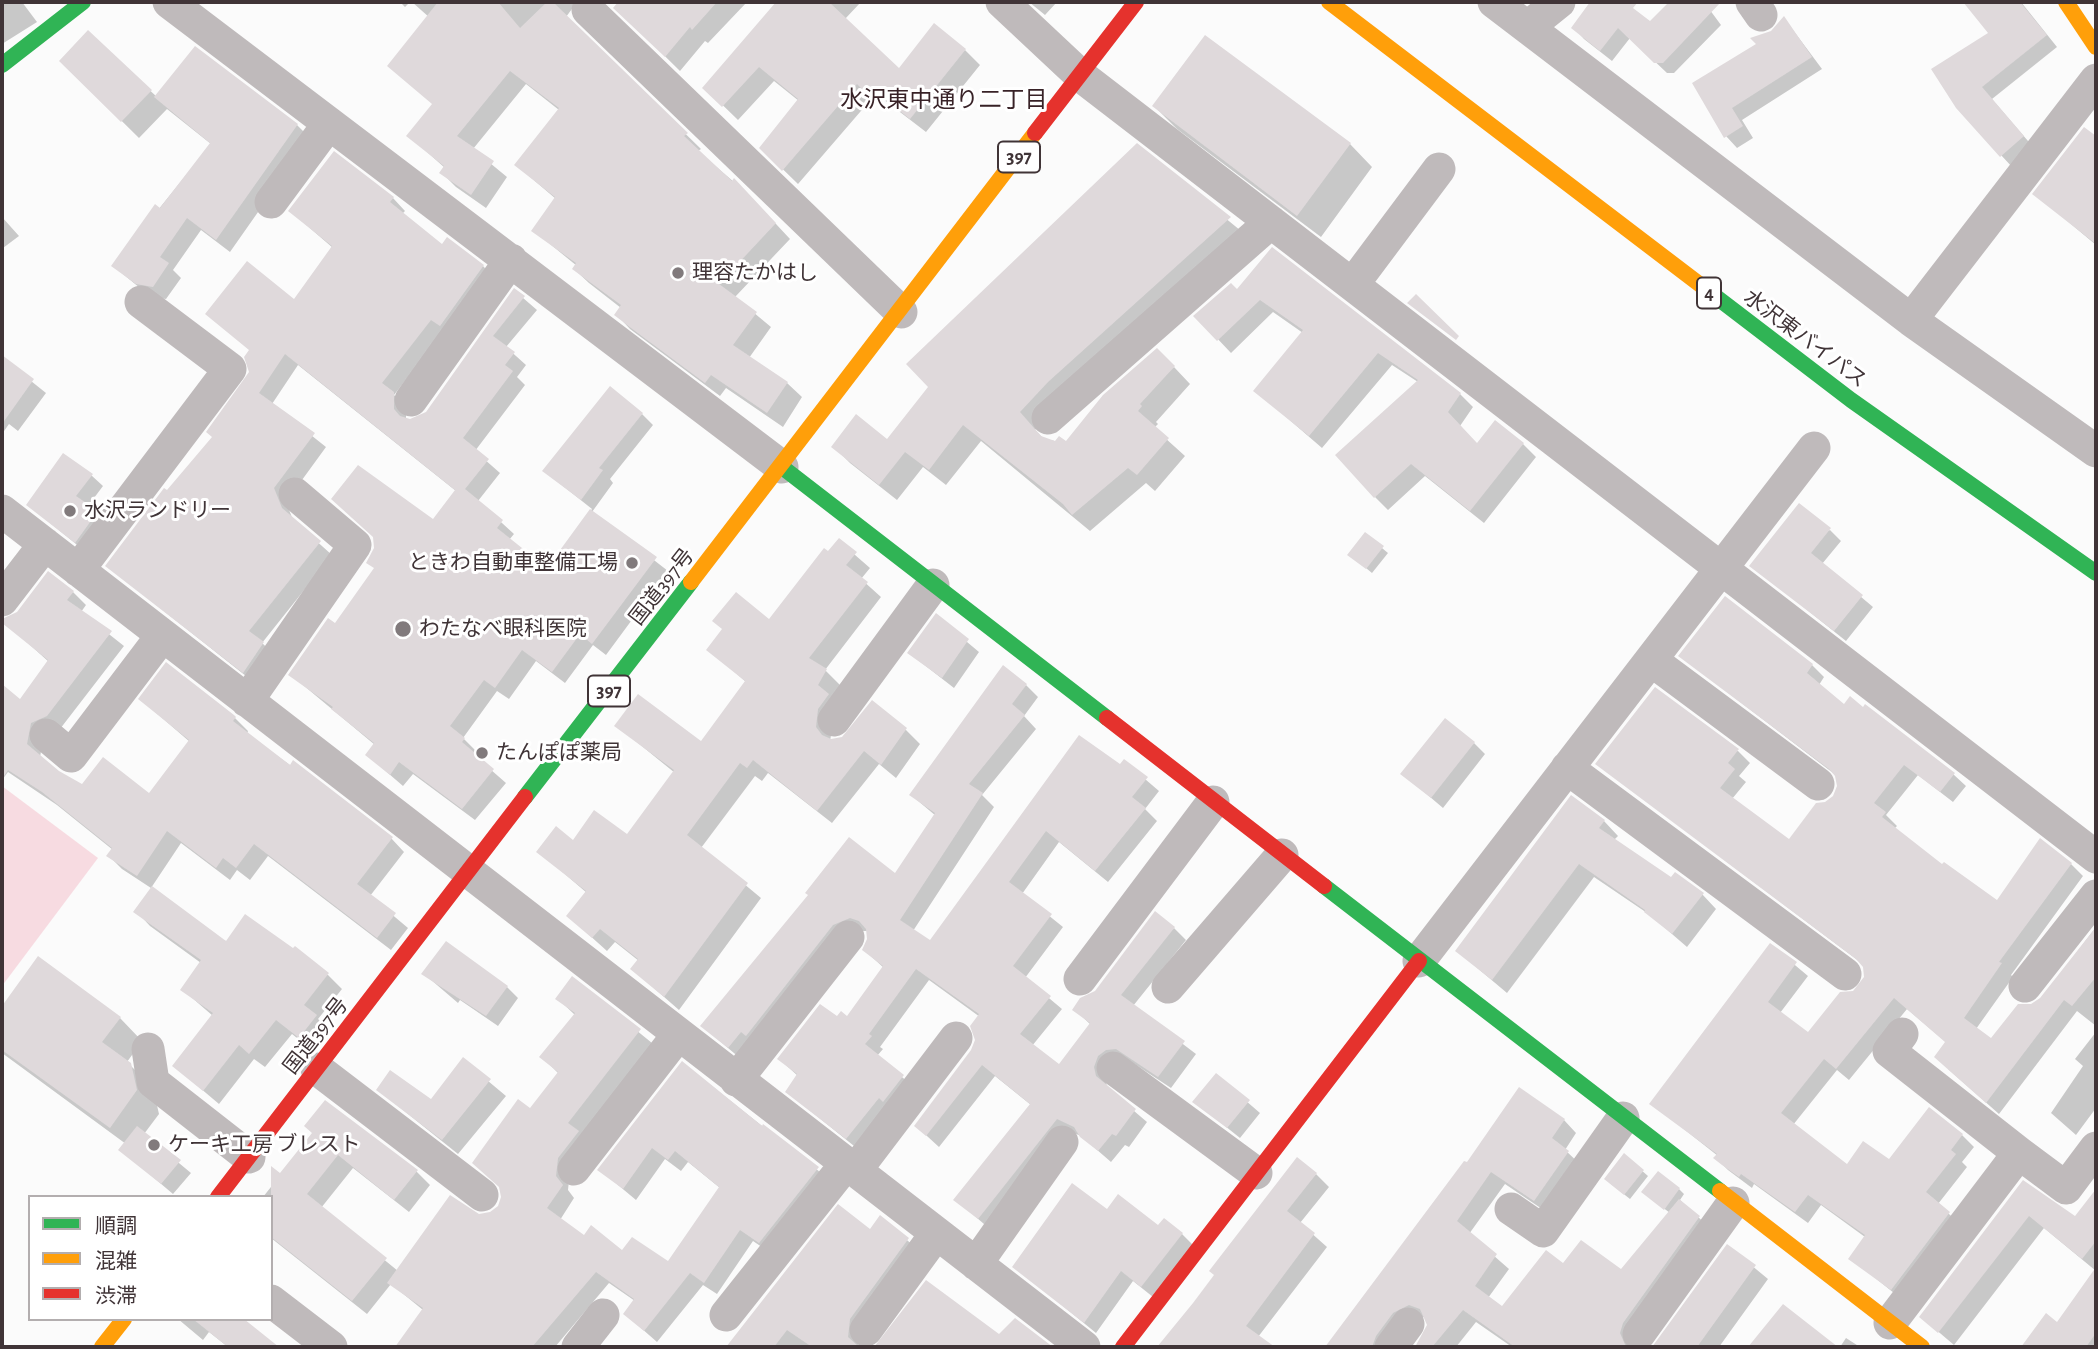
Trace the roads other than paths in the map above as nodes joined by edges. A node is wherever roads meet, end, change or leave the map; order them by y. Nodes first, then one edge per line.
1 (83, 2) edge
2 (169, 2) edge
3 (1002, 2) edge
4 (1136, 2) edge
5 (1329, 2) edge
6 (1494, 2) edge
7 (1559, 2) edge
8 (2066, 2) edge
9 (588, 10) dead end
10 (1528, 27) junction
11 (2096, 47) edge
12 (2, 65) edge
13 (1081, 76) junction
14 (2096, 80) edge
15 (328, 125) junction
16 (1439, 169) dead end
17 (271, 202) dead end
18 (1271, 222) junction
19 (511, 260) junction
20 (1353, 284) junction
21 (141, 302) dead end
22 (901, 312) junction
23 (1911, 320) junction
24 (411, 400) dead end
25 (1048, 418) dead end
26 (1814, 448) dead end
27 (2096, 451) edge
28 (782, 467) junction
29 (295, 494) dead end
30 (2, 511) edge
31 (45, 544) junction
32 (1721, 568) junction
33 (78, 570) junction
34 (2096, 573) edge
35 (933, 585) junction
36 (2, 600) edge
37 (162, 636) junction
38 (1651, 660) junction
39 (247, 701) junction
40 (834, 720) dead end
41 (46, 735) dead end
42 (1567, 768) junction
43 (1818, 784) dead end
44 (1213, 802) junction
45 (1282, 855) junction
46 (2096, 857) edge
47 (468, 873) junction
48 (2096, 896) edge
49 (848, 937) dead end
50 (1419, 961) junction
51 (1846, 974) dead end
52 (1080, 979) dead end
53 (2025, 986) dead end
54 (1168, 987) dead end
55 (1902, 1034) dead end
56 (678, 1035) junction
57 (956, 1038) dead end
58 (148, 1049) dead end
59 (1114, 1068) dead end
60 (317, 1069) junction
61 (736, 1080) junction
62 (1623, 1118) junction
63 (1062, 1142) dead end
64 (2096, 1149) edge
65 (2019, 1153) junction
66 (249, 1157) junction
67 (850, 1167) junction
68 (573, 1169) dead end
69 (1256, 1174) junction
70 (220, 1195) edge
71 (482, 1195) dead end
72 (1733, 1203) junction
73 (1511, 1209) dead end
74 (936, 1234) junction
75 (976, 1265) junction
76 (273, 1303) edge
77 (603, 1315) dead end
78 (726, 1315) dead end
79 (122, 1321) edge
80 (1890, 1323) junction
81 (866, 1330) dead end
82 (1640, 1334) dead end
83 (102, 1347) edge
84 (331, 1347) edge
85 (578, 1347) edge
86 (1084, 1347) edge
87 (1123, 1347) edge
88 (1922, 1347) edge

1 - 12 main road
2 - 15 street
3 - 13 street
4 - 13 main road, 国道397号 / 397
5 - 34 main road, 水沢東バイパス / 4
6 - 10 street
7 - 10 street
8 - 11 main road
9 - 22 street
10 - 23 street
13 - 18 street
13 - 22 main road, 国道397号 / 397
14 - 23 street
15 - 17 street
15 - 19 street
16 - 20 street
18 - 20 street
18 - 25 street
19 - 24 street
19 - 28 street
20 - 32 street
21 - 33 street
22 - 28 main road, 国道397号 / 397
23 - 27 street
26 - 32 street
28 - 35 main road
28 - 47 main road, 国道397号 / 397
29 - 39 street
30 - 31 street
31 - 33 street
31 - 36 street
32 - 38 street
32 - 46 street
33 - 37 street
35 - 40 street
35 - 44 main road
37 - 39 street
37 - 41 street
38 - 42 street
38 - 43 street
39 - 47 street
42 - 50 street
42 - 51 street
44 - 45 main road
44 - 52 street
45 - 50 main road
45 - 54 street
47 - 56 street
47 - 60 main road, 国道397号 / 397
48 - 53 street
49 - 61 street
50 - 62 main road
50 - 69 main road
55 - 65 street
56 - 61 street
56 - 68 street
57 - 67 street
58 - 66 street
59 - 69 street
60 - 66 main road, 国道397号 / 397
60 - 71 street
61 - 67 street
62 - 72 main road
62 - 73 street
63 - 75 street
64 - 65 street
65 - 80 street
66 - 70 main road, 国道397号 / 397
67 - 74 street
67 - 78 street
69 - 87 main road
72 - 80 main road
72 - 82 street
74 - 75 street
74 - 81 street
75 - 86 street
76 - 84 street
77 - 85 street
79 - 83 main road
80 - 88 main road

